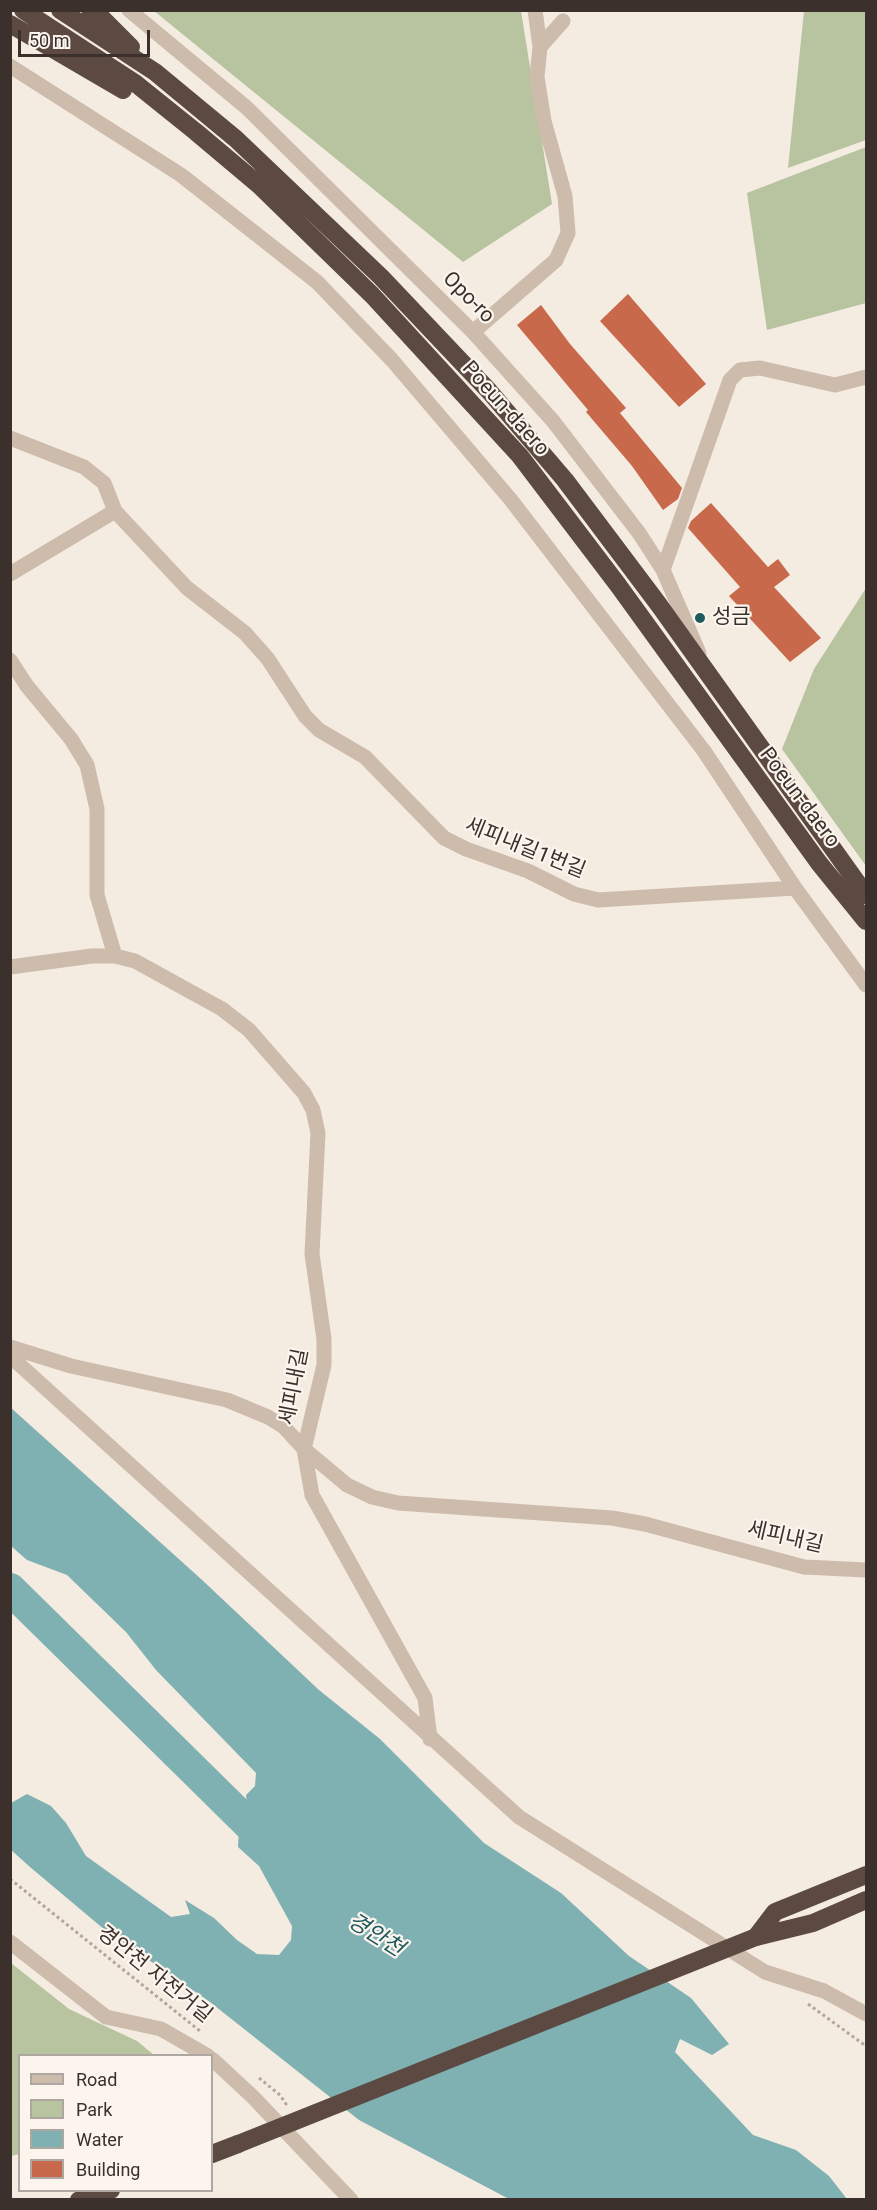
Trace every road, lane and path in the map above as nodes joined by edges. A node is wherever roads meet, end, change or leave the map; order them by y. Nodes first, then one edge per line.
1 (23, 10) edge
2 (60, 10) edge
3 (90, 10) edge
4 (129, 10) edge
5 (535, 10) edge
6 (563, 21) dead end
7 (10, 24) edge
8 (540, 47) junction
9 (10, 66) edge
10 (155, 72) junction
11 (196, 132) junction
12 (473, 332) junction
13 (867, 376) edge
14 (10, 438) edge
15 (116, 511) junction
16 (663, 570) junction
17 (10, 574) edge
18 (10, 660) edge
19 (707, 672) junction
20 (795, 888) junction
21 (867, 895) edge
22 (866, 921) edge
23 (115, 956) junction
24 (10, 967) edge
25 (867, 985) edge
26 (10, 1347) edge
27 (10, 1356) edge
28 (304, 1449) junction
29 (867, 1570) edge
30 (430, 1739) junction
31 (867, 1875) edge
32 (10, 1879) edge
33 (867, 1900) edge
34 (756, 1937) junction
35 (10, 1942) edge
36 (867, 2014) edge
37 (205, 2035) dead end
38 (206, 2054) edge
39 (213, 2060) edge
40 (252, 2073) dead end
41 (280, 2095) dead end
42 (213, 2154) edge
43 (104, 2192) edge
44 (79, 2199) edge
45 (351, 2199) edge

1 - 11 highway, Poeun-daero
2 - 10 highway, Poeun-daero
3 - 10 highway
4 - 12 street, Opo-ro
5 - 8 street
6 - 8 street
7 - 11 highway
8 - 12 street
9 - 20 street
10 - 19 highway, Poeun-daero
11 - 22 highway, Poeun-daero
12 - 16 street, Opo-ro
13 - 16 street
14 - 15 street, 세피내길1번길
15 - 17 street
15 - 20 street, 세피내길1번길
16 - 19 street, Opo-ro
18 - 23 street
19 - 21 highway, Poeun-daero
20 - 25 street
23 - 24 street, 세피내길
23 - 28 street, 세피내길
26 - 28 street
27 - 30 street
28 - 29 street, 세피내길
28 - 30 street
30 - 36 street
31 - 34 highway
32 - 37 path, 경안천 자전거길
33 - 34 highway
34 - 42 highway, bridge
35 - 38 street
39 - 45 street
40 - 41 path
43 - 44 highway

